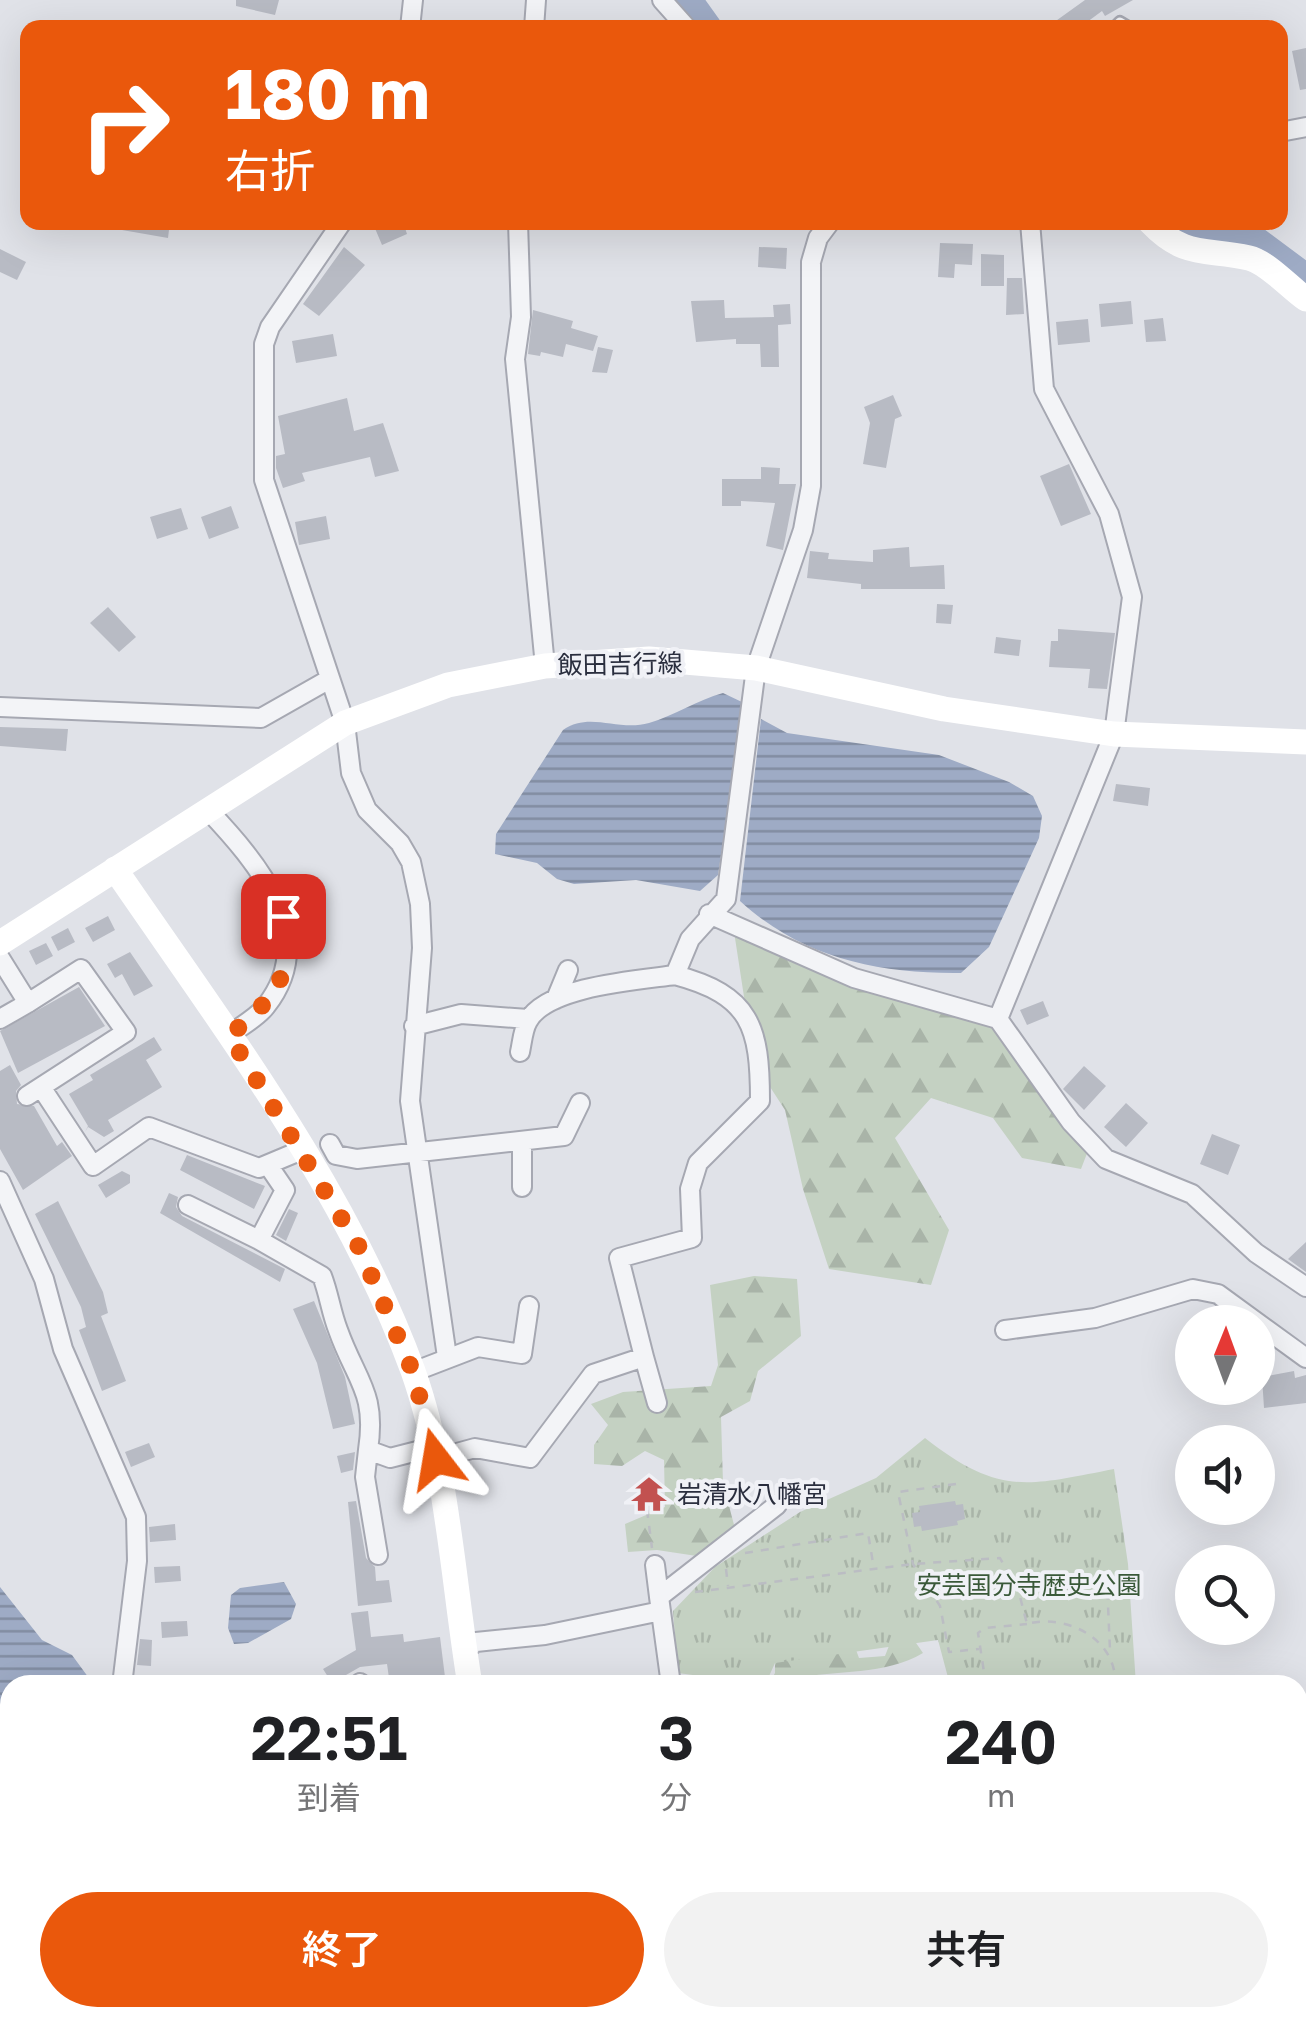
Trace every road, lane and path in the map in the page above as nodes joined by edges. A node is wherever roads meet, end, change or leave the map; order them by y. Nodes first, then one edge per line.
1 (662, 0) edge
2 (680, 20) edge
3 (337, 230) edge
4 (518, 230) edge
5 (824, 230) edge
6 (1031, 230) edge
7 (1157, 230) edge
8 (1306, 299) edge
9 (544, 666) junction
10 (756, 668) junction
11 (328, 680) junction
12 (0, 707) edge
13 (345, 722) junction
14 (1114, 734) junction
15 (1306, 742) edge
16 (208, 810) junction
17 (114, 869) junction
18 (709, 914) junction
19 (0, 942) edge
20 (0, 958) edge
21 (568, 970) dead end
22 (675, 975) junction
23 (556, 998) junction
24 (28, 1003) junction
25 (0, 1019) edge
26 (528, 1019) junction
27 (998, 1019) junction
28 (414, 1026) junction
29 (229, 1035) junction
30 (520, 1052) dead end
31 (580, 1103) dead end
32 (522, 1142) junction
33 (330, 1144) dead end
34 (302, 1150) junction
35 (418, 1155) junction
36 (268, 1165) junction
37 (0, 1180) edge
38 (522, 1187) dead end
39 (188, 1204) dead end
40 (259, 1240) junction
41 (1306, 1287) edge
42 (529, 1306) dead end
43 (1005, 1330) dead end
44 (644, 1356) junction
45 (447, 1358) junction
46 (1306, 1358) edge
47 (413, 1372) junction
48 (657, 1403) dead end
49 (368, 1450) junction
50 (434, 1453) junction
51 (956, 1484) dead end
52 (778, 1504) dead end
53 (647, 1510) dead end
54 (743, 1554) dead end
55 (378, 1555) dead end
56 (653, 1556) joint
57 (725, 1556) dead end
58 (913, 1564) junction
59 (874, 1569) junction
60 (728, 1587) junction
61 (694, 1592) dead end
62 (1019, 1593) junction
63 (660, 1604) junction
64 (1026, 1621) junction
65 (979, 1649) junction
66 (464, 1650) junction
67 (1110, 1654) junction
68 (123, 1675) edge
69 (468, 1675) edge
70 (670, 1675) edge
71 (984, 1675) edge
72 (1113, 1675) edge

1 - 2 street
3 - 11 street
4 - 9 street
5 - 10 street
6 - 14 street
7 - 8 main road
9 - 10 main road, 飯田吉行線
9 - 13 main road, 飯田吉行線
10 - 14 main road, 飯田吉行線
10 - 18 street
11 - 12 street
11 - 13 street
13 - 16 main road, 飯田吉行線
13 - 28 street
14 - 15 main road, 飯田吉行線
14 - 27 street
16 - 17 main road, 飯田吉行線
16 - 29 street
17 - 19 main road, 飯田吉行線
17 - 29 main road
18 - 22 street
18 - 27 street
20 - 24 street
21 - 23 street
22 - 23 street
22 - 44 street
23 - 26 street
24 - 25 street
24 - 36 street
26 - 28 street
26 - 30 street
27 - 41 street
28 - 35 street
29 - 34 main road
31 - 32 street
32 - 35 street
32 - 38 street
33 - 35 street
34 - 36 street
34 - 47 main road
35 - 45 street
36 - 40 street
37 - 68 street
39 - 40 street
40 - 49 street
42 - 45 street
43 - 46 street
44 - 48 street
44 - 50 street
45 - 47 street
47 - 50 main road
49 - 50 street
49 - 55 street
50 - 66 main road
51 - 58 path
52 - 63 street
53 - 56 path
54 - 59 path
56 - 63 street
57 - 60 path
58 - 59 path
58 - 62 path
58 - 65 path
59 - 60 path
60 - 61 path
62 - 64 path
62 - 67 path
63 - 66 street
63 - 70 street
64 - 65 path
64 - 67 path
65 - 71 path
66 - 69 main road
67 - 72 path

